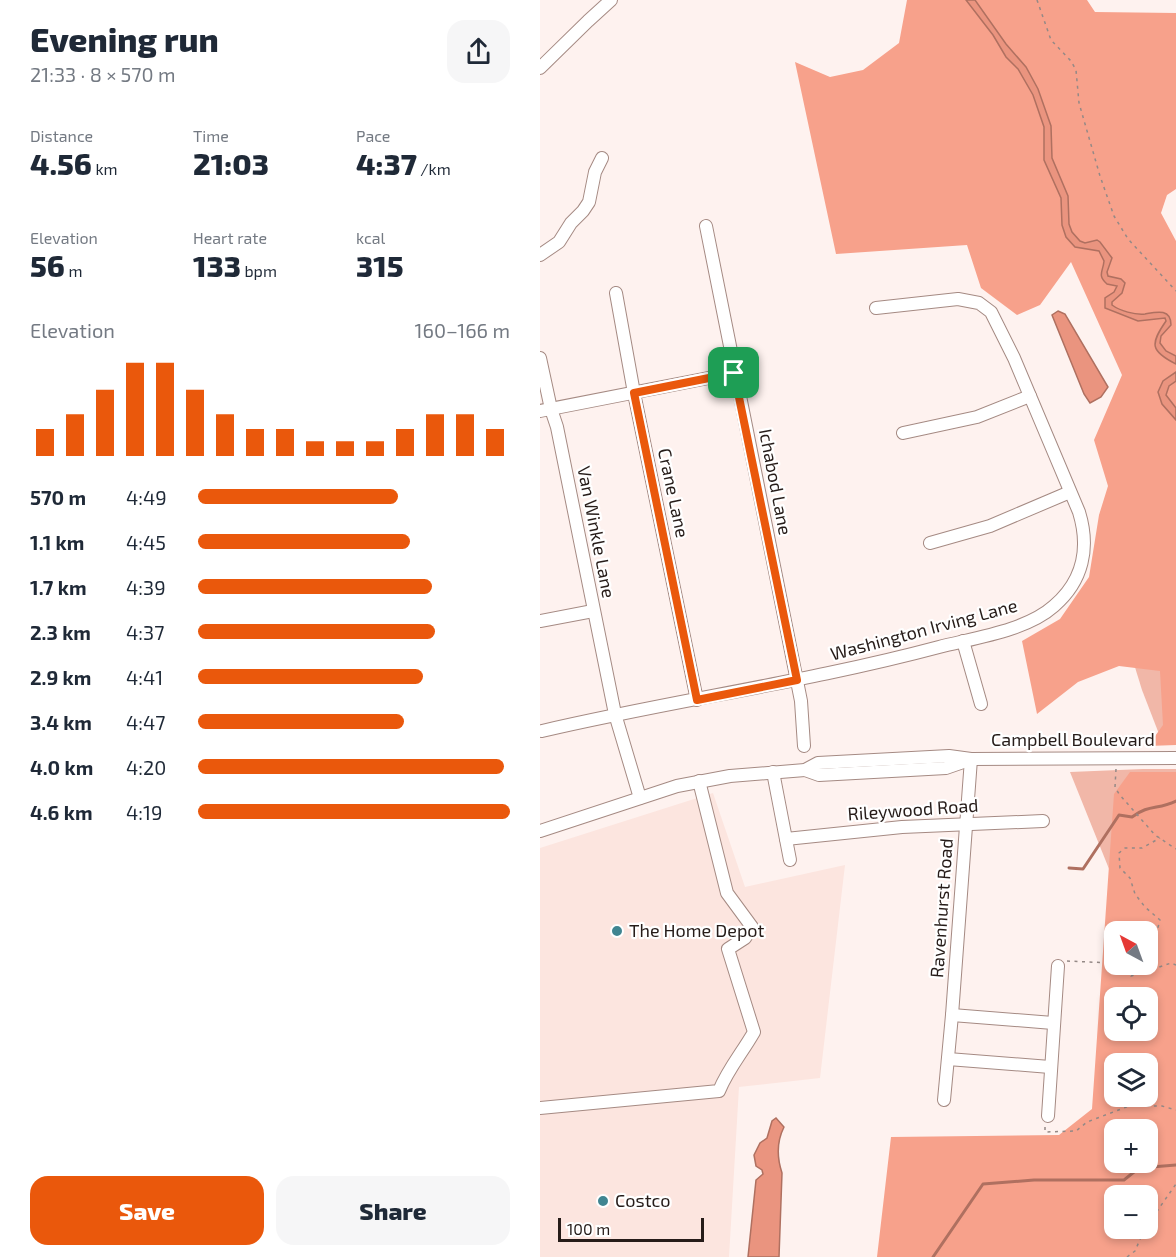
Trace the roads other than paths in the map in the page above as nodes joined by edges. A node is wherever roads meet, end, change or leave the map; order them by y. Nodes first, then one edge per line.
1 (612, 0) edge
2 (540, 68) edge
3 (602, 158) dead end
4 (706, 226) dead end
5 (540, 255) edge
6 (616, 293) dead end
7 (876, 308) dead end
8 (540, 358) edge
9 (734, 373) junction
10 (634, 393) junction
11 (1030, 396) junction
12 (545, 410) edge
13 (903, 433) dead end
14 (1070, 492) junction
15 (930, 543) dead end
16 (593, 611) junction
17 (540, 621) edge
18 (963, 641) junction
19 (797, 680) junction
20 (697, 700) junction
21 (981, 704) dead end
22 (615, 714) junction
23 (542, 731) dead end
24 (804, 746) dead end
25 (1176, 758) edge
26 (971, 759) junction
27 (773, 772) junction
28 (699, 781) junction
29 (640, 798) junction
30 (1043, 821) dead end
31 (966, 823) junction
32 (540, 831) edge
33 (786, 839) junction
34 (790, 860) dead end
35 (1058, 966) road end
36 (952, 1015) junction
37 (1053, 1023) junction
38 (948, 1059) junction
39 (1050, 1067) junction
40 (944, 1100) dead end
41 (540, 1108) edge
42 (1048, 1116) road end

1 - 2 street
3 - 5 street
4 - 9 street, Ichabod Lane
6 - 10 street, Crane Lane
7 - 11 street, Washington Irving Lane
8 - 12 street, Van Winkle Lane
9 - 10 street
9 - 19 street, Ichabod Lane
10 - 12 street
10 - 20 street, Crane Lane
11 - 13 street
11 - 14 street, Washington Irving Lane
12 - 16 street, Van Winkle Lane
14 - 15 street
14 - 18 street, Washington Irving Lane
16 - 17 street
16 - 22 street, Van Winkle Lane
18 - 19 street, Washington Irving Lane
18 - 21 street
19 - 20 street, Washington Irving Lane
19 - 24 street, Ichabod Lane
20 - 22 street, Washington Irving Lane
22 - 23 street, Washington Irving Lane
22 - 29 street, Van Winkle Lane
25 - 26 street, Campbell Boulevard
26 - 27 street, Campbell Boulevard
26 - 31 street, Ravenhurst Road
27 - 28 street, Campbell Boulevard
27 - 33 street
28 - 29 street, Campbell Boulevard
28 - 41 street
29 - 32 street, Campbell Boulevard
30 - 31 street, Rileywood Road
31 - 33 street, Rileywood Road
31 - 36 street, Ravenhurst Road
33 - 34 street
35 - 37 street
36 - 37 street
36 - 38 street, Ravenhurst Road
37 - 39 street
38 - 39 street
38 - 40 street, Ravenhurst Road
39 - 42 street

